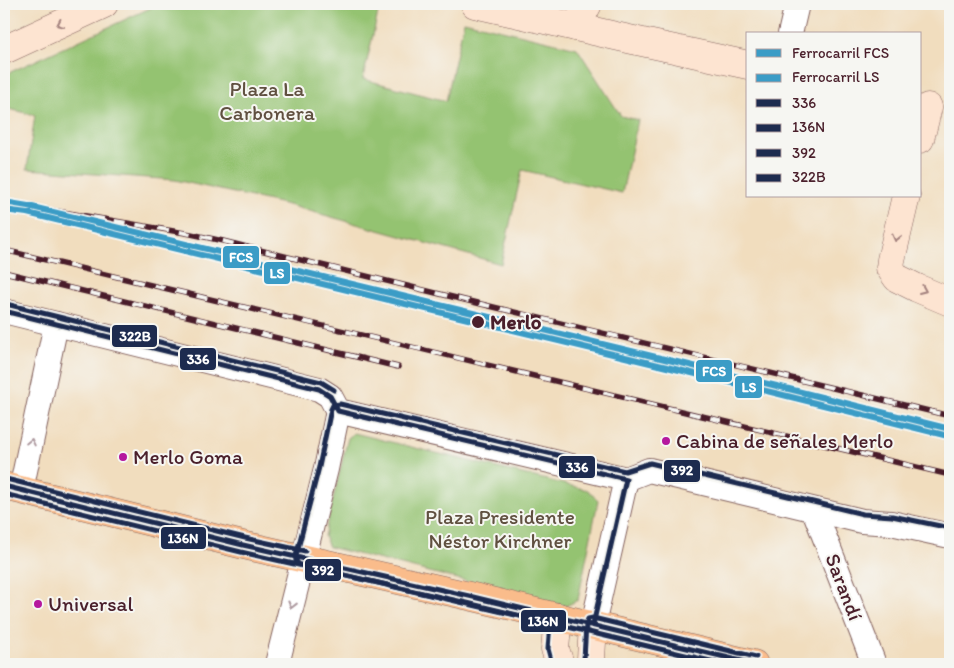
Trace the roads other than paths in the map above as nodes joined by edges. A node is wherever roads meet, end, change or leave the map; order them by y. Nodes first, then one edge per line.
1 (104, 4) edge
2 (475, 4) edge
3 (797, 4) edge
4 (582, 16) edge
5 (790, 32) edge
6 (4, 50) edge
7 (746, 63) edge
8 (933, 108) edge
9 (922, 134) edge
10 (906, 198) edge
11 (950, 302) edge
12 (4, 311) edge
13 (56, 324) junction
14 (338, 411) junction
15 (626, 479) junction
16 (12, 488) edge
17 (814, 510) junction
18 (950, 536) edge
19 (304, 558) junction
20 (558, 617) junction
21 (593, 625) junction
22 (278, 664) edge
23 (560, 664) edge
24 (592, 664) edge
25 (754, 664) edge
26 (874, 664) edge

1 -> 6 street
2 - 4 street
3 - 5 street
4 - 7 street
8 - 9 street
10 -> 11 street
12 - 13 street
13 - 14 street
16 -> 13 street
14 - 15 street
14 - 19 street
15 - 17 street
15 - 21 street
16 - 19 main road
17 - 18 street
17 - 26 street, Sarandí
19 - 20 main road
19 -> 22 street
20 - 21 main road
20 - 23 street
21 - 24 street
21 - 25 main road

